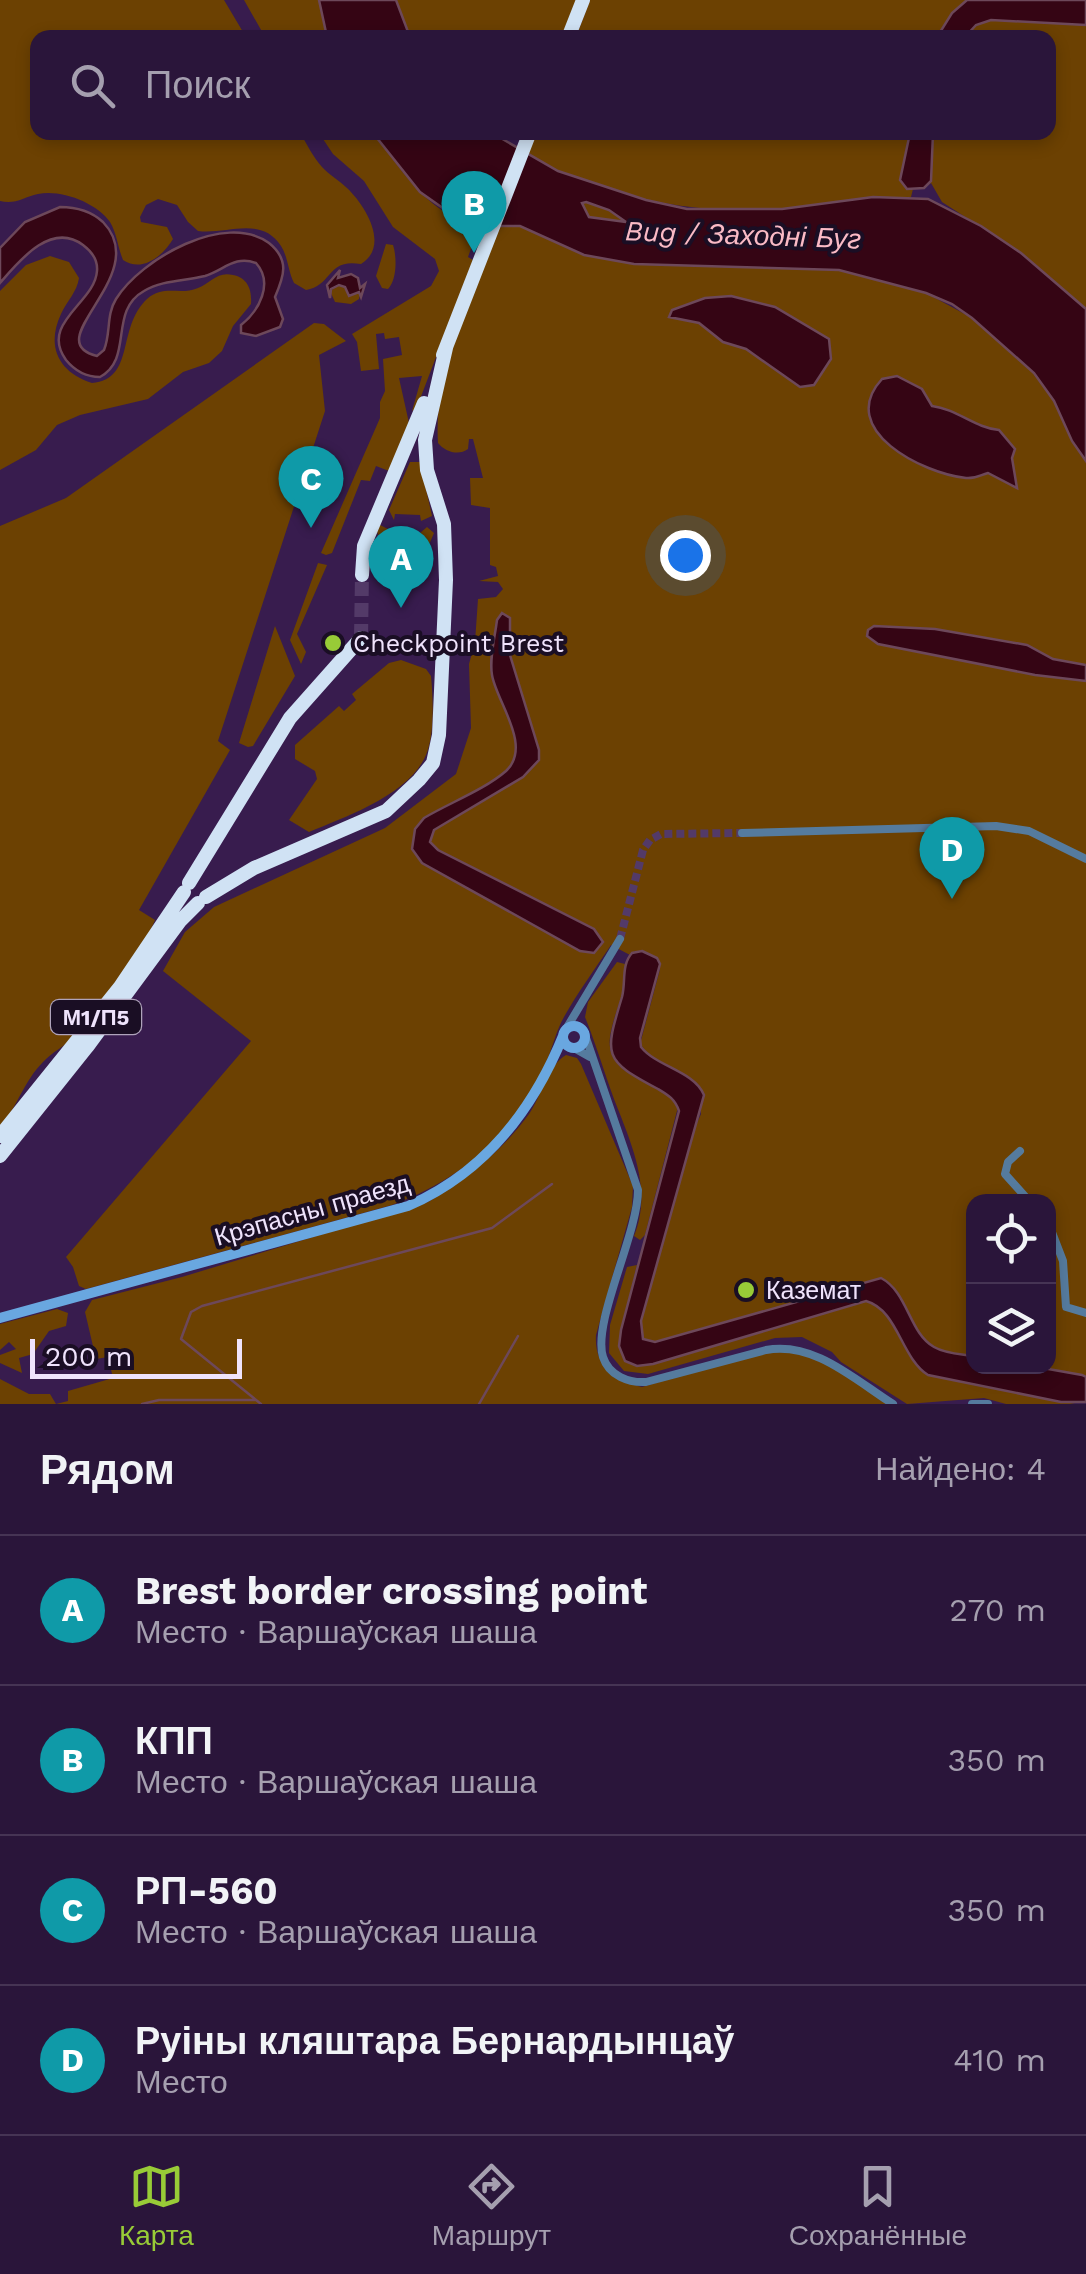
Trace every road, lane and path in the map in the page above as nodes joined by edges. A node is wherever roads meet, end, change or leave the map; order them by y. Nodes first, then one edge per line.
1 (583, 0) edge
2 (571, 30) edge
3 (527, 140) edge
4 (446, 348) junction
5 (362, 575) tunnel mouth
6 (361, 638) tunnel mouth
7 (742, 833) tunnel mouth
8 (1086, 859) edge
9 (620, 939) tunnel mouth
10 (575, 1012) junction
11 (564, 1033) junction
12 (584, 1033) junction
13 (574, 1048) junction
14 (553, 1060) junction
15 (595, 1064) junction
16 (0, 1136) edge
17 (1020, 1150) dead end
18 (0, 1156) edge
19 (1023, 1194) edge
20 (1056, 1242) edge
21 (1086, 1313) edge
22 (0, 1318) edge
23 (893, 1404) edge
24 (972, 1404) edge
25 (988, 1404) edge

1 - 2 highway
3 - 4 highway, М1/П5
4 - 5 highway, М1/П5
4 - 18 highway, М1/П5
6 - 16 highway, М1/П5
7 - 8 street
9 - 10 street, Крэпасны праезд
10 - 11 street, Крэпасны праезд
10 - 12 street
11 - 12 street
11 - 13 street
11 - 14 street, Крэпасны праезд
12 - 13 street
12 - 15 street
13 - 14 street
13 - 15 street
14 - 22 street, Крэпасны праезд
15 - 23 street
17 - 19 street
20 - 21 street
24 - 25 street

